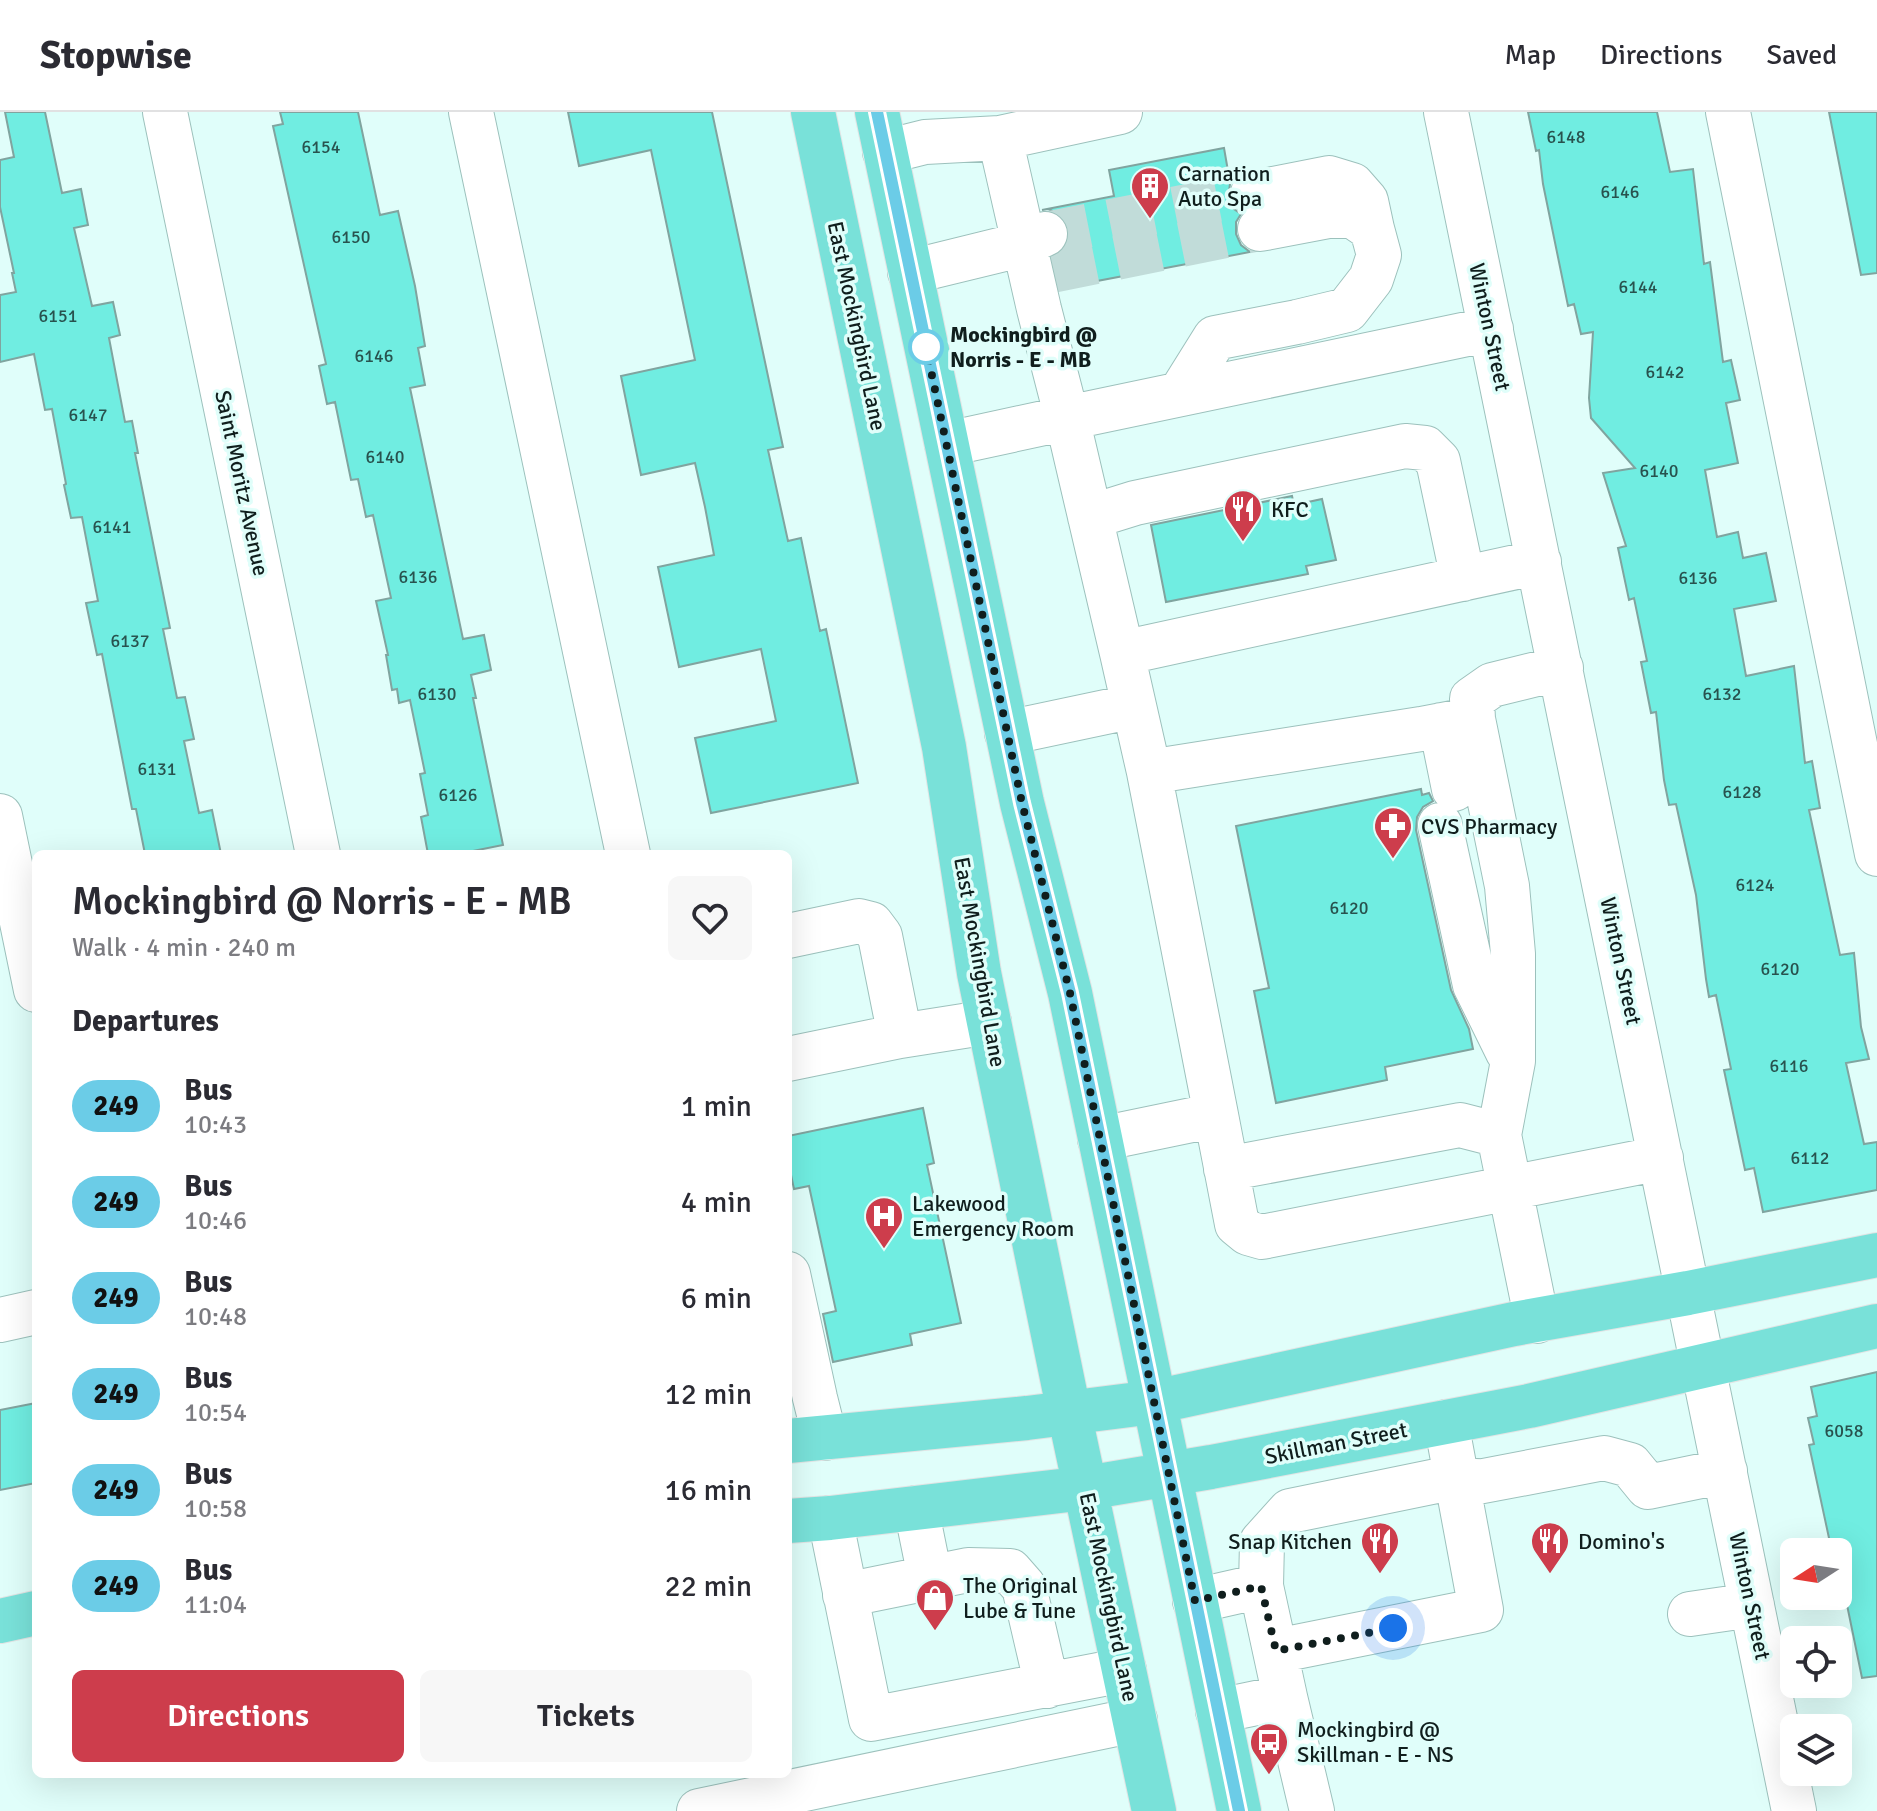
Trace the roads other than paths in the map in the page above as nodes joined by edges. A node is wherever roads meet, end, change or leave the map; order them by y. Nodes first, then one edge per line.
1 (165, 112) edge
2 (471, 112) edge
3 (813, 112) edge
4 (1120, 112) edge
5 (1446, 112) edge
6 (1728, 112) edge
7 (881, 132) edge
8 (1000, 138) junction
9 (1257, 211) tunnel mouth
10 (1038, 256) junction
11 (910, 272) junction
12 (849, 285) junction
13 (1491, 329) junction
14 (1180, 394) junction
15 (1067, 418) junction
16 (947, 444) junction
17 (1090, 517) junction
18 (1539, 562) junction
19 (1463, 579) junction
20 (1122, 653) junction
21 (1561, 668) junction
22 (1134, 706) junction
23 (1445, 725) junction
24 (1007, 733) junction
25 (944, 747) junction
26 (1149, 772) junction
27 (0, 816) edge
28 (317, 850) edge
29 (627, 850) edge
30 (1877, 854) edge
31 (792, 935) edge
32 (32, 971) edge
33 (989, 1022) junction
34 (900, 1036) junction
35 (792, 1058) edge
36 (1513, 1061) junction
37 (1216, 1115) junction
38 (1499, 1135) junction
39 (1100, 1139) junction
40 (1661, 1158) junction
41 (1226, 1169) junction
42 (1509, 1187) junction
43 (1877, 1255) edge
44 (792, 1292) edge
45 (1688, 1293) junction
46 (32, 1313) edge
47 (0, 1320) edge
48 (1537, 1321) junction
49 (1877, 1326) edge
50 (1703, 1366) junction
51 (1154, 1402) junction
52 (1069, 1412) junction
53 (1446, 1422) junction
54 (807, 1440) edge
55 (1725, 1471) junction
56 (1170, 1474) junction
57 (1456, 1477) junction
58 (1086, 1488) junction
59 (916, 1508) junction
60 (809, 1520) edge
61 (930, 1577) junction
62 (1261, 1586) junction
63 (845, 1595) junction
64 (1195, 1601) junction
65 (1752, 1605) junction
66 (32, 1614) edge
67 (1690, 1614) dead end
68 (0, 1621) edge
69 (1276, 1651) junction
70 (1124, 1670) junction
71 (1047, 1686) junction
72 (1285, 1697) junction
73 (1218, 1711) junction
74 (1135, 1720) junction
75 (699, 1811) edge
76 (1154, 1811) edge
77 (1239, 1811) edge
78 (1312, 1811) edge
79 (1794, 1811) edge

1 - 28 street, Saint Moritz Avenue
2 - 29 street
3 - 12 main road, East Mockingbird Lane
4 - 8 street
5 - 13 street, Winton Street
6 - 30 street
7 - 8 street
7 - 11 main road
8 - 10 street
9 - 14 street
10 - 11 street
10 - 15 street
11 - 12 main road
11 - 16 main road
12 - 25 main road, East Mockingbird Lane
13 - 14 street
13 - 18 street, Winton Street
14 - 15 street
15 - 16 street
15 - 17 street
16 - 24 main road
17 - 19 street
17 - 20 street
18 - 19 street
18 - 21 street, Winton Street
19 - 20 street
20 - 22 street
21 - 23 street
21 - 40 street, Winton Street
22 - 24 street
22 - 26 street
23 - 26 street
23 - 36 street
23 - 36 street
24 - 25 main road
24 - 39 main road
25 - 33 main road, East Mockingbird Lane
26 - 37 street
27 - 32 street
31 - 34 street
33 - 34 street
33 - 52 main road, East Mockingbird Lane
34 - 35 street
36 - 38 street
37 - 39 street
37 - 41 street
38 - 41 street
38 - 42 street
39 - 51 main road
40 - 42 street
40 - 45 street, Winton Street
41 - 42 street
42 - 48 street
43 - 45 main road
44 - 54 street
45 - 48 main road
45 - 50 street, Winton Street
46 - 47 street
48 - 51 main road
49 - 50 main road, Skillman Street
50 - 53 main road, Skillman Street
50 - 55 street, Winton Street
51 - 52 main road
51 - 56 main road
52 - 54 main road
52 - 58 main road, East Mockingbird Lane
53 - 56 main road, Skillman Street
53 - 57 street
55 - 57 street
55 - 65 street, Winton Street
56 - 58 main road, Skillman Street
56 - 64 main road
57 - 62 street
57 - 69 street
58 - 59 main road, Skillman Street
58 - 70 main road, East Mockingbird Lane
59 - 60 main road, Skillman Street
59 - 61 street
60 - 63 street
61 - 63 street
61 - 71 street
62 - 64 street
62 - 69 street
63 - 71 street
64 - 73 main road
65 - 67 street
65 - 79 street, Winton Street
66 - 68 main road
69 - 72 street
70 - 71 street
70 - 74 main road, East Mockingbird Lane
72 - 73 street
72 - 78 street
73 - 77 main road
74 - 75 street
74 - 76 main road, East Mockingbird Lane

